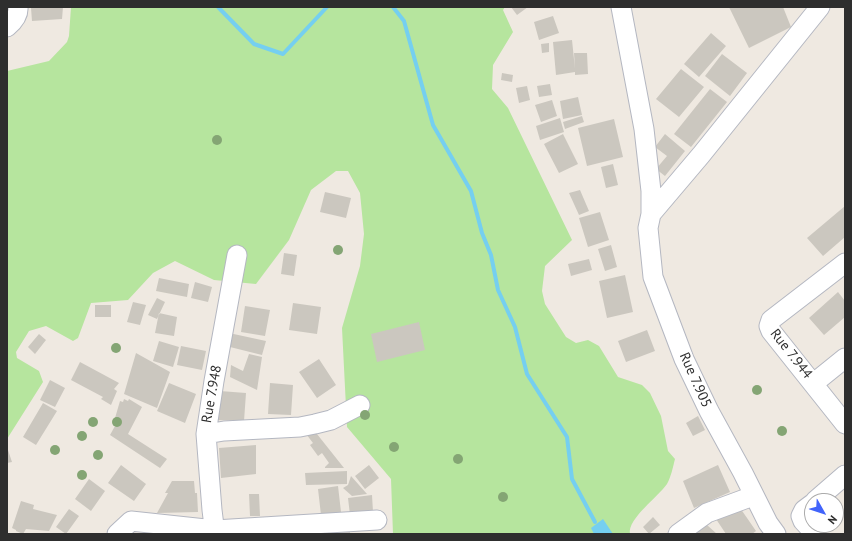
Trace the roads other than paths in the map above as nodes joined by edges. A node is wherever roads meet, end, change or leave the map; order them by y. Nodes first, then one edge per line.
1 (18, 7) edge
2 (621, 7) edge
3 (820, 7) edge
4 (7, 27) edge
5 (651, 214) junction
6 (237, 255) dead end
7 (845, 263) edge
8 (845, 358) edge
9 (814, 383) junction
10 (360, 405) dead end
11 (845, 424) edge
12 (206, 434) junction
13 (845, 476) edge
14 (825, 493) edge
15 (754, 496) junction
16 (804, 510) edge
17 (377, 520) dead end
18 (804, 522) edge
19 (215, 532) edge
20 (117, 534) edge
21 (678, 534) edge
22 (776, 534) edge

1 - 4 street
2 - 5 street, Rue 7.905
3 - 5 street
5 - 15 street, Rue 7.905
6 - 12 street, Rue 7.948
7 - 9 street, Rue 7.944
8 - 9 street
9 - 11 street, Rue 7.944
10 - 12 street
12 - 19 street, Rue 7.948
13 - 14 street
15 - 21 street
15 - 22 street, Rue 7.905
16 - 18 street
17 - 19 street
19 - 20 street

